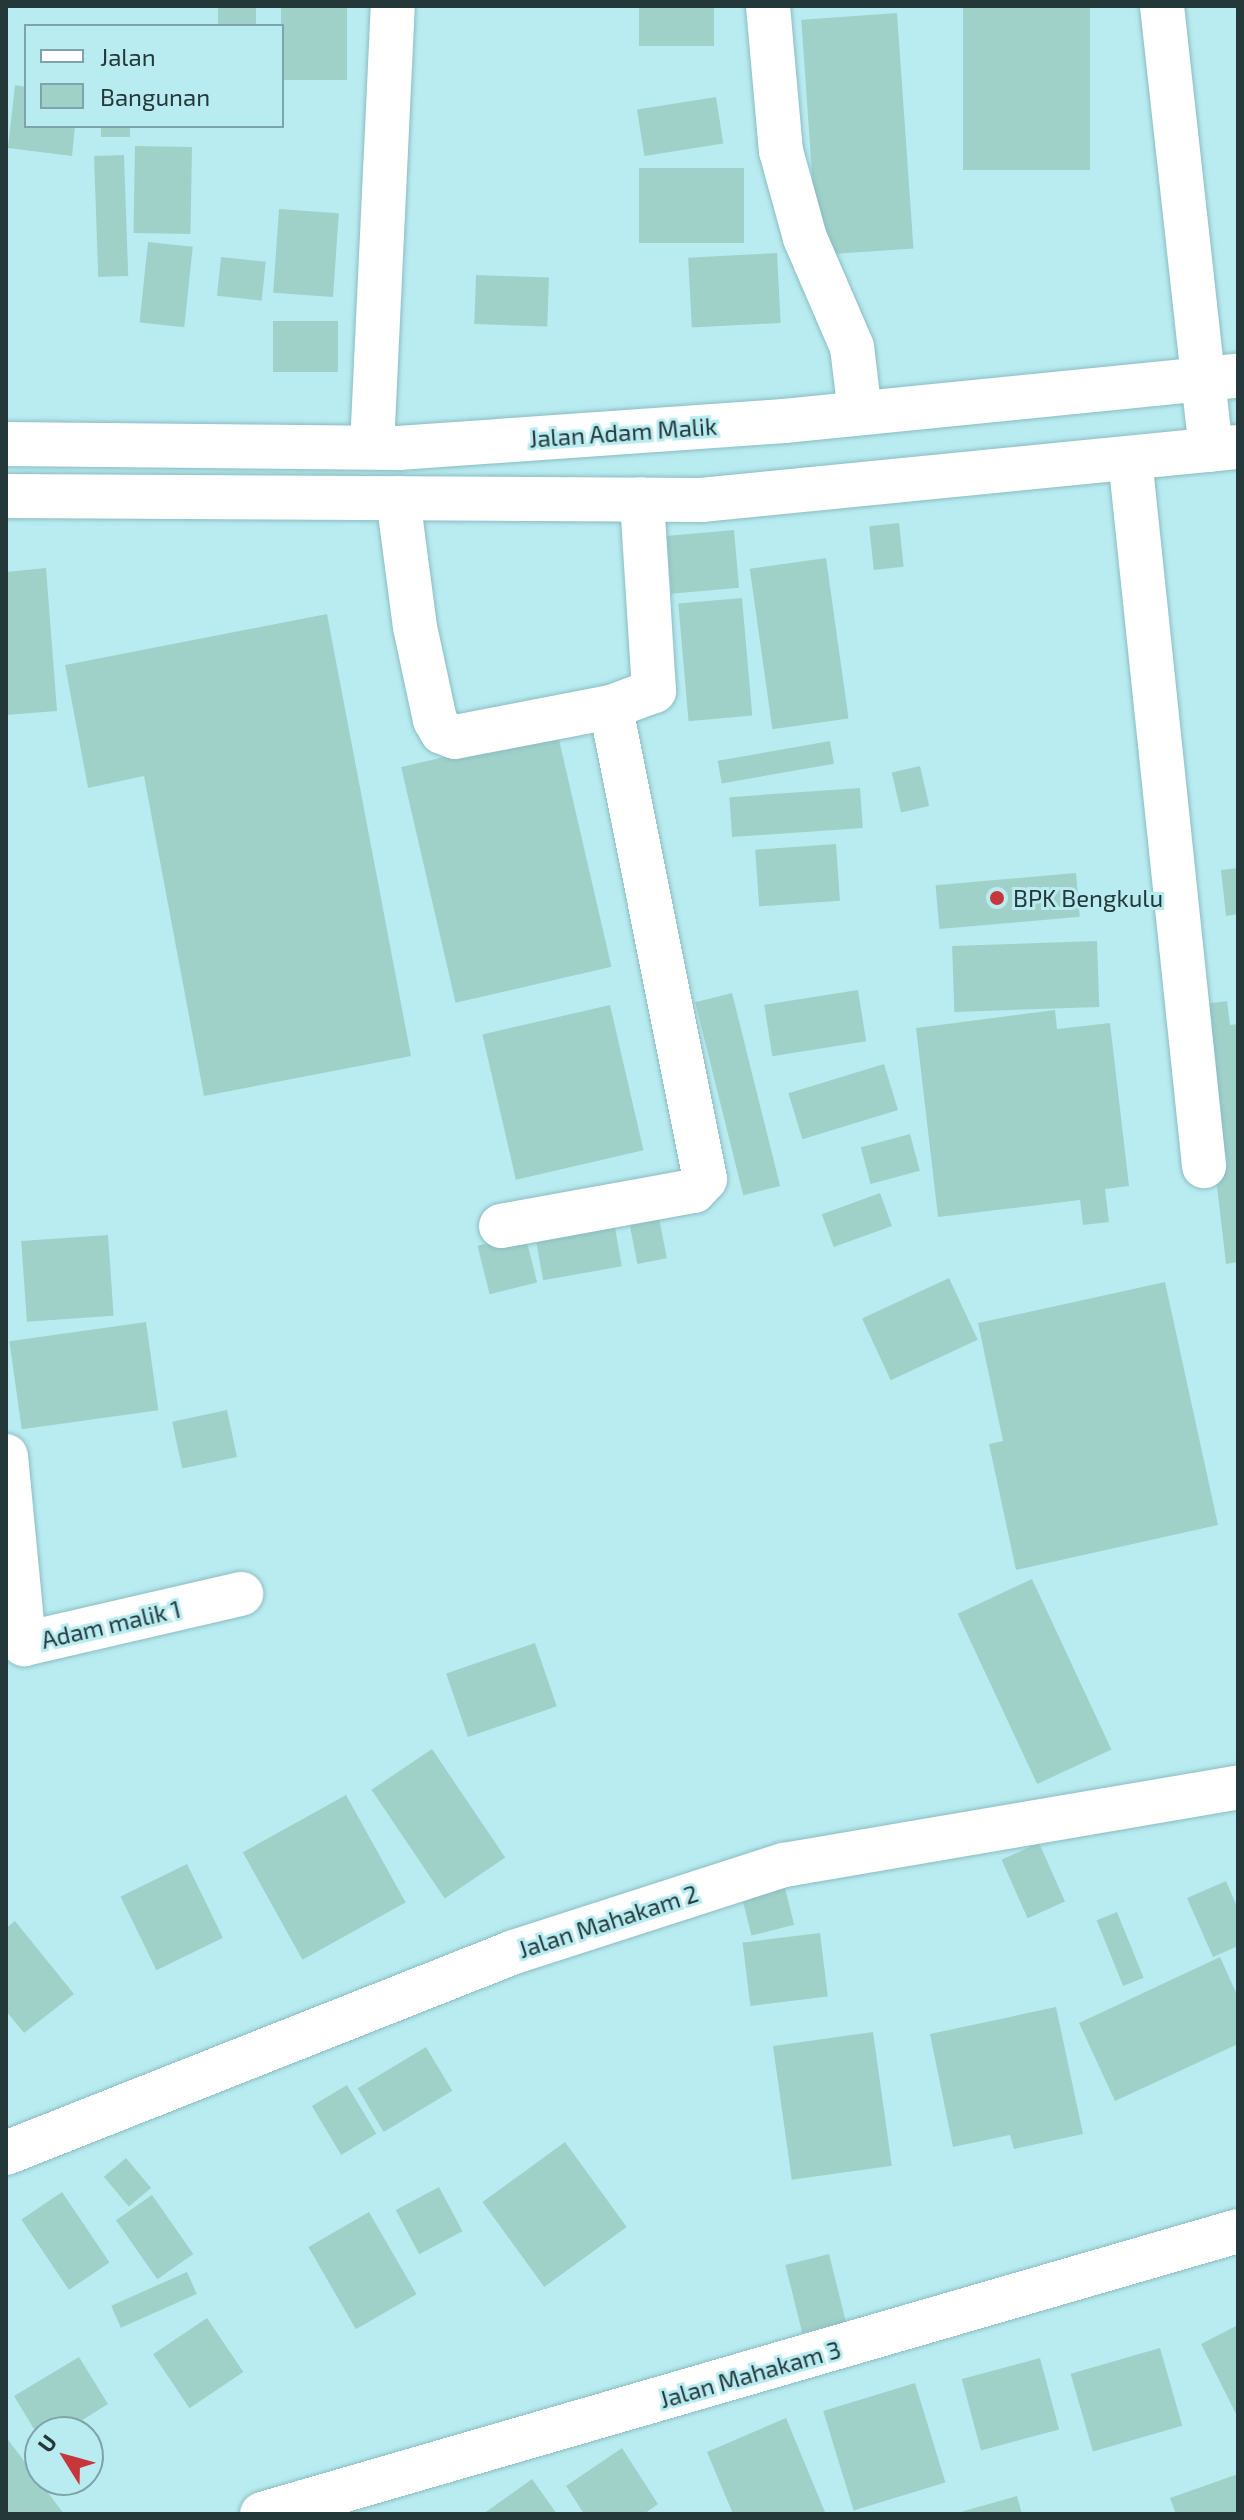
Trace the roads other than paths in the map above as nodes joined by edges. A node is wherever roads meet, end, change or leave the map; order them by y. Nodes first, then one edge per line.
1 (393, 6) edge
2 (768, 6) edge
3 (1162, 6) edge
4 (1221, 377) edge
5 (860, 413) junction
6 (6, 444) edge
7 (372, 447) junction
8 (1224, 448) edge
9 (1130, 458) junction
10 (6, 496) edge
11 (398, 498) junction
12 (642, 499) junction
13 (611, 707) junction
14 (1204, 1166) dead end
15 (501, 1226) dead end
16 (6, 1456) edge
17 (241, 1594) dead end
18 (1238, 1787) edge
19 (6, 2153) edge
20 (1238, 2231) edge
21 (262, 2514) edge

1 - 7 street
2 - 5 street
3 - 4 street
4 - 5 street, Jalan Adam Malik
4 - 8 street
5 - 7 street, Jalan Adam Malik
6 - 7 street, Jalan Adam Malik
8 - 9 street
9 - 12 street
9 - 14 street
10 - 11 street
11 - 12 street
11 - 13 street
12 - 13 street
13 - 15 street
16 - 17 street, Adam malik 1
18 - 19 street, Jalan Mahakam 2
20 - 21 street, Jalan Mahakam 3

